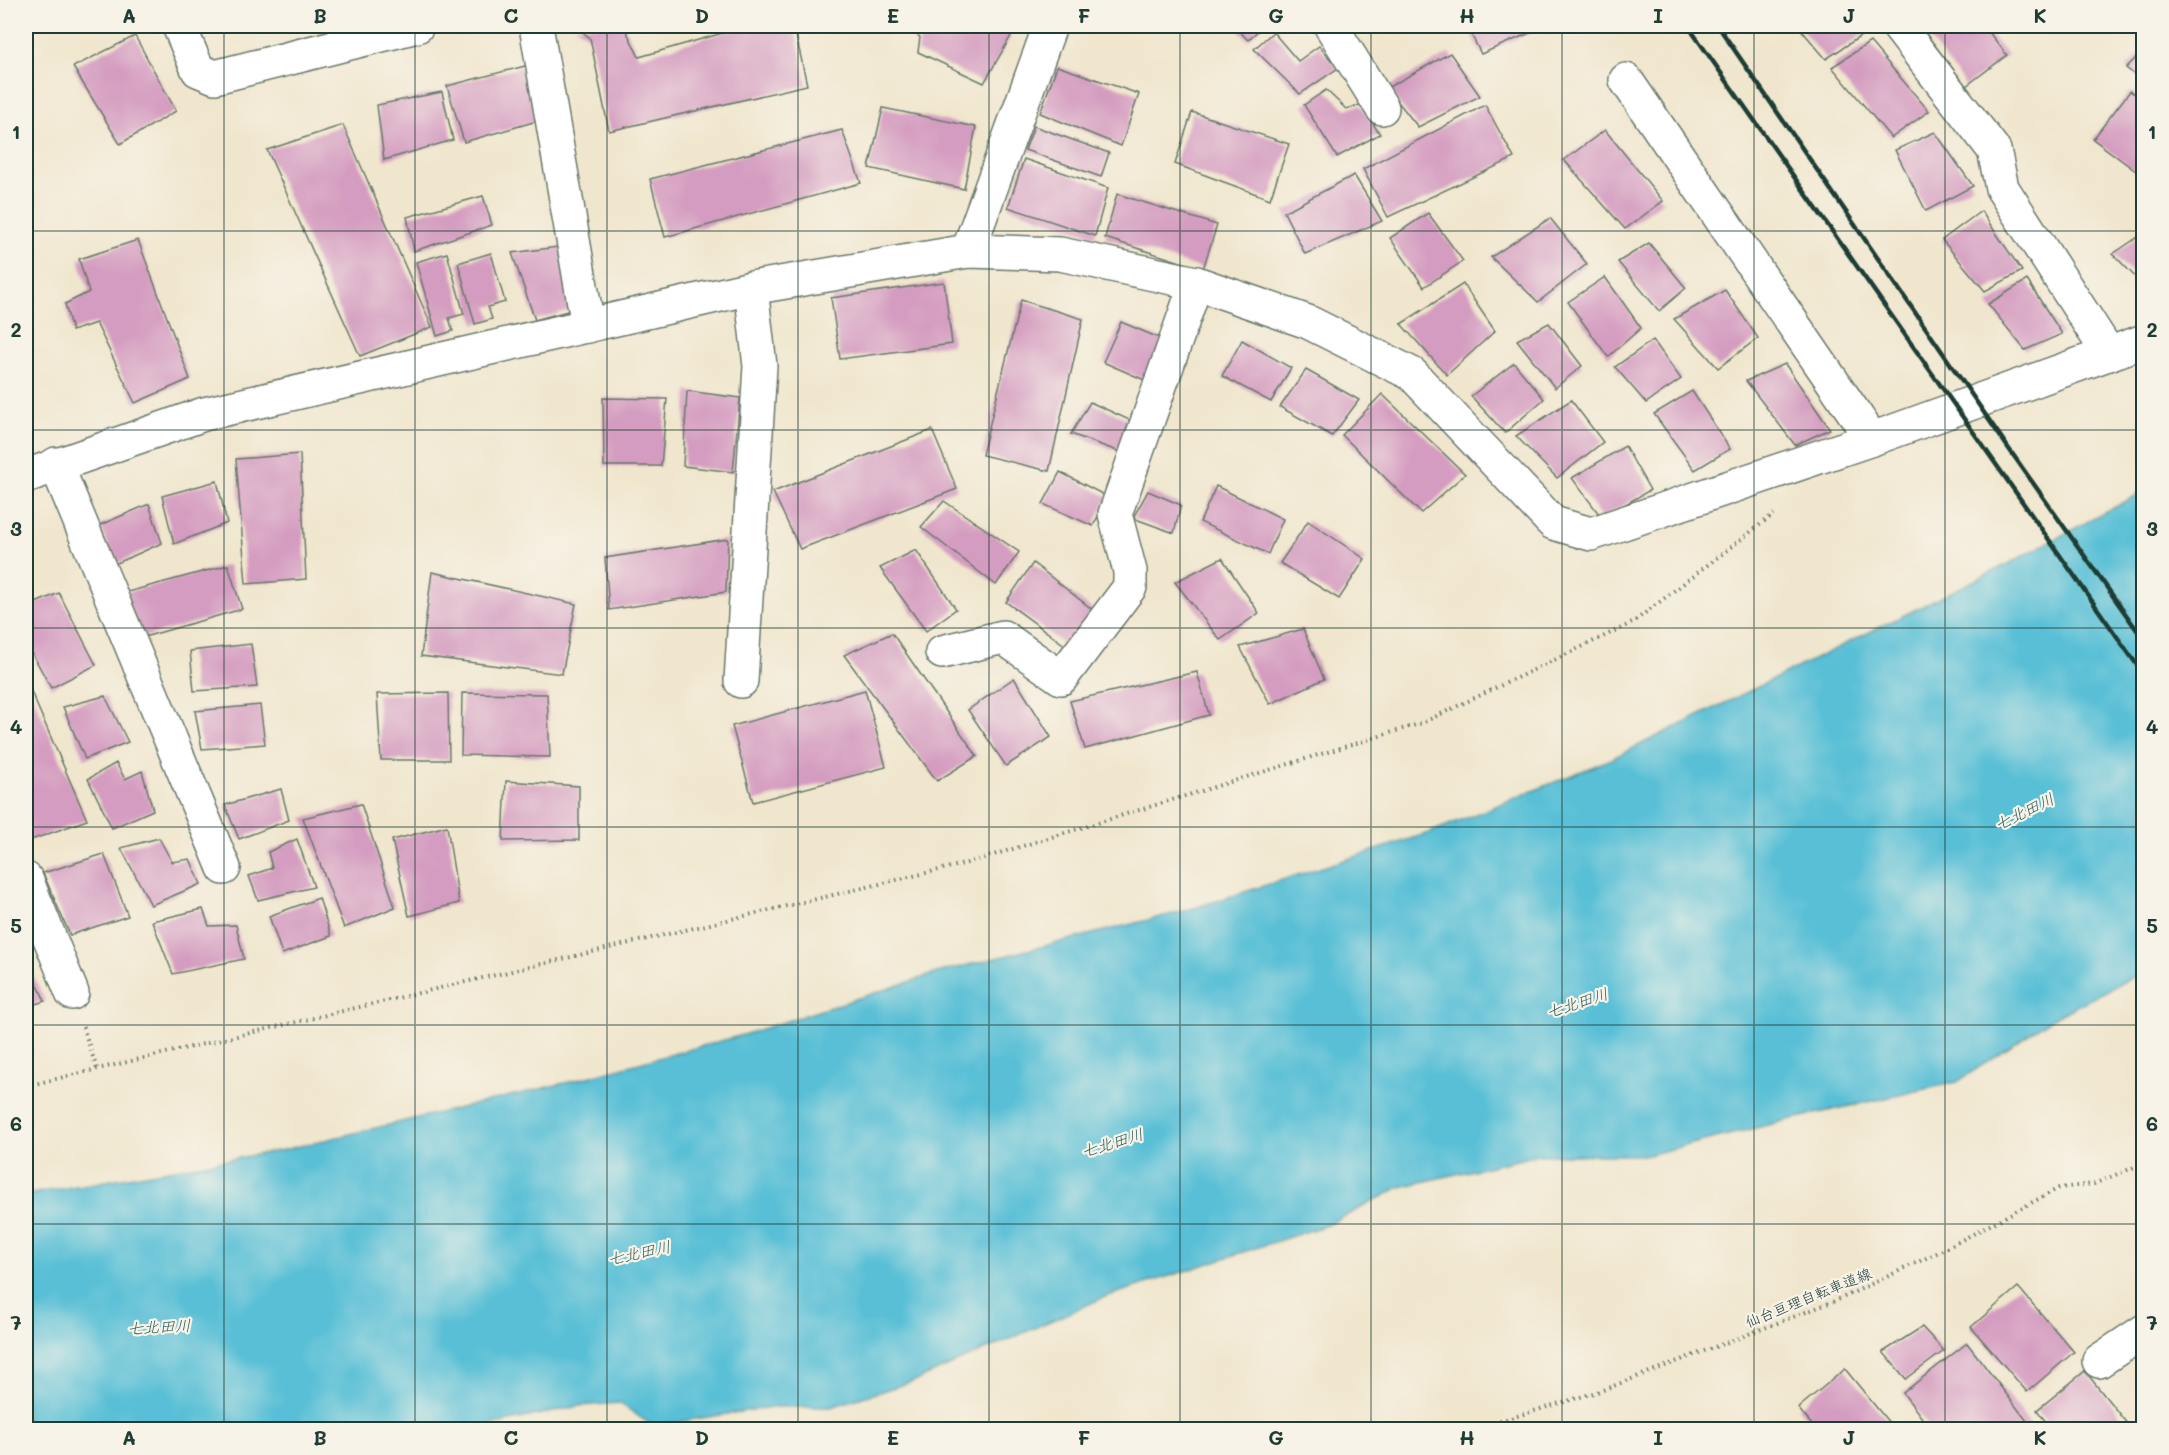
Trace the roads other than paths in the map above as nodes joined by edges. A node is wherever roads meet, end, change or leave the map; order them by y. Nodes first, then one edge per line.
1 (179, 26) edge
2 (413, 26) edge
3 (536, 26) edge
4 (1050, 26) edge
5 (1331, 26) edge
6 (1898, 26) edge
7 (1626, 80) dead end
8 (1382, 108) dead end
9 (968, 250) junction
10 (1196, 283) junction
11 (752, 288) junction
12 (588, 326) junction
13 (2144, 340) edge
14 (2109, 354) junction
15 (1872, 439) junction
16 (56, 464) junction
17 (26, 476) edge
18 (942, 652) dead end
19 (741, 681) dead end
20 (224, 868) dead end
21 (26, 879) edge
22 (72, 993) dead end
23 (2144, 1331) edge
24 (2099, 1361) dead end

1 - 2 street
3 - 12 street
4 - 9 street
5 - 8 street
6 - 14 street
7 - 15 street
9 - 10 street
9 - 11 street
10 - 15 street
10 - 18 street
11 - 12 street
11 - 19 street
12 - 16 street
13 - 14 street
14 - 15 street
16 - 17 street
16 - 20 street
21 - 22 street
23 - 24 street

